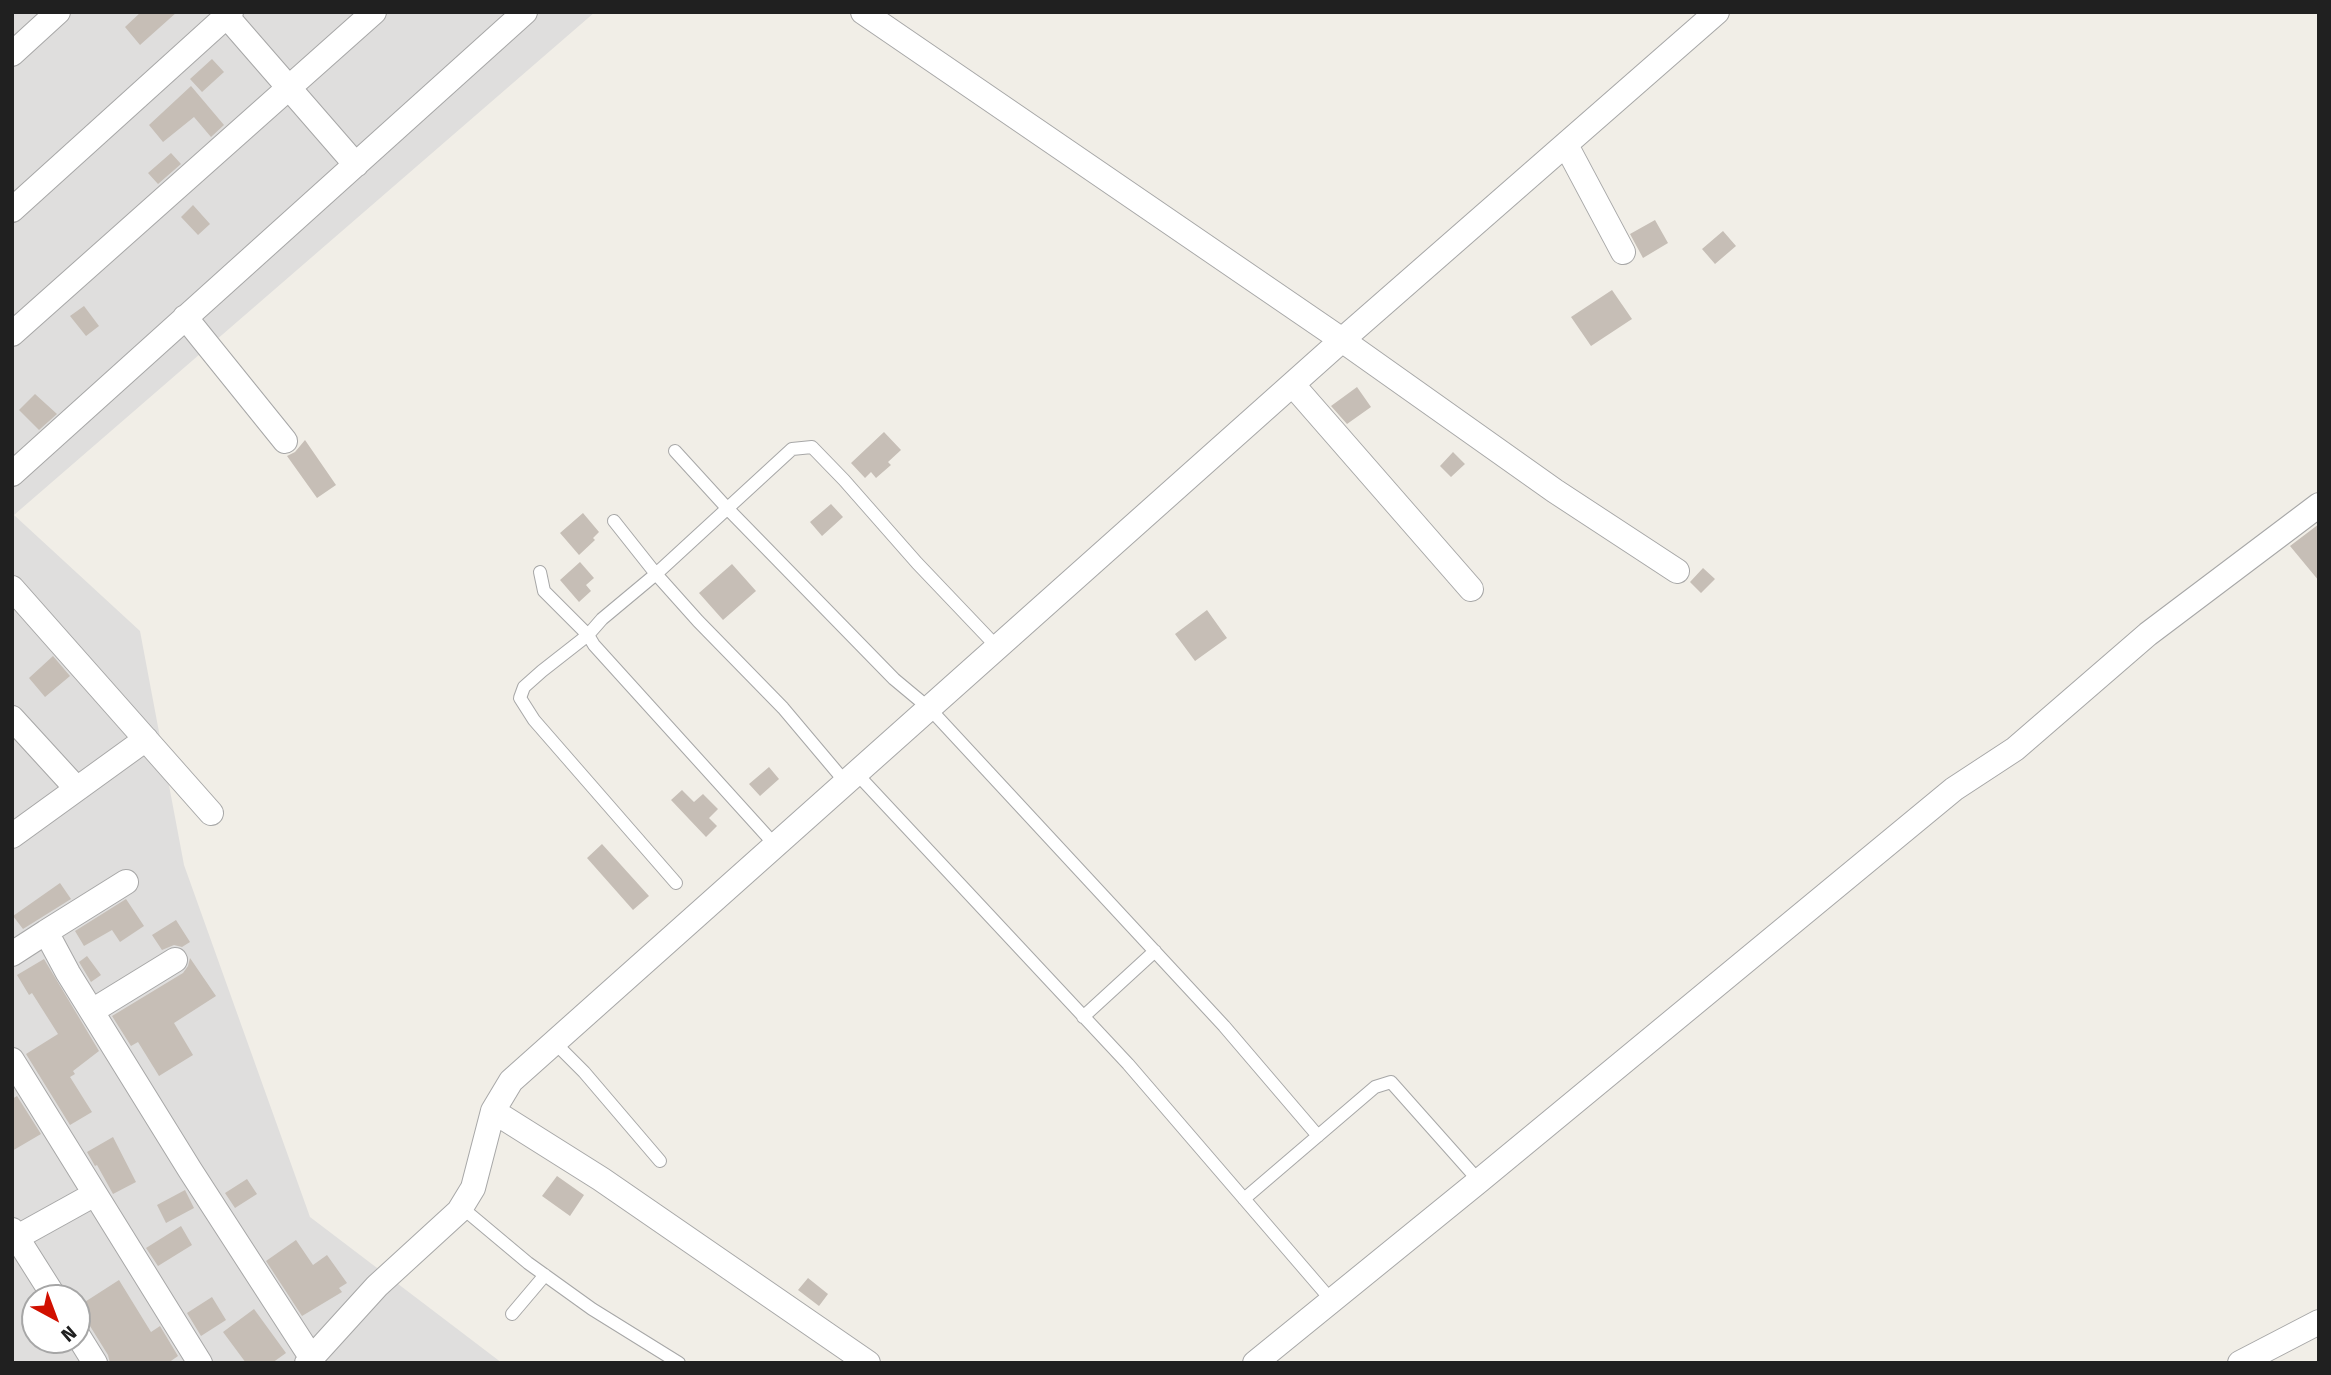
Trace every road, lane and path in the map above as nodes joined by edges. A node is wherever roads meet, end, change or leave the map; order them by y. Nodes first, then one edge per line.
1 (58, 12) edge
2 (374, 12) edge
3 (525, 12) edge
4 (863, 12) edge
5 (1717, 12) edge
6 (227, 14) edge
7 (12, 54) edge
8 (289, 87) junction
9 (1566, 145) junction
10 (356, 165) junction
11 (12, 210) edge
12 (1623, 252) dead end
13 (185, 317) junction
14 (12, 334) edge
15 (1342, 340) junction
16 (1293, 385) junction
17 (285, 441) dead end
18 (676, 451) dead end
19 (13, 471) edge
20 (2319, 505) edge
21 (727, 508) junction
22 (614, 521) dead end
23 (1677, 571) dead end
24 (540, 572) dead end
25 (656, 574) junction
26 (12, 588) edge
27 (1471, 589) dead end
28 (588, 635) junction
29 (999, 648) junction
30 (930, 709) junction
31 (12, 718) edge
32 (146, 739) junction
33 (852, 779) junction
34 (77, 789) junction
35 (211, 813) dead end
36 (12, 836) edge
37 (776, 846) junction
38 (126, 882) dead end
39 (676, 883) dead end
40 (46, 932) junction
41 (1155, 951) junction
42 (12, 954) edge
43 (175, 960) dead end
44 (92, 1011) junction
45 (1083, 1017) junction
46 (555, 1042) junction
47 (12, 1060) edge
48 (493, 1111) junction
49 (1318, 1136) junction
50 (660, 1161) dead end
51 (1479, 1181) junction
52 (95, 1194) junction
53 (1244, 1199) junction
54 (460, 1206) junction
55 (14, 1236) edge
56 (545, 1275) junction
57 (46, 1284) edge
58 (1332, 1301) junction
59 (512, 1314) dead end
60 (2319, 1322) edge
61 (309, 1360) edge
62 (200, 1363) edge
63 (679, 1363) edge
64 (868, 1363) edge
65 (1255, 1363) edge
66 (2240, 1363) edge

1 - 7 street
2 - 8 street
3 - 10 street
4 - 15 street
5 - 9 street
6 - 8 street
6 - 11 street
8 - 10 street
8 - 14 street
9 - 12 street
9 - 15 street
10 - 13 street
13 - 17 street
13 - 19 street
15 - 16 street
15 - 23 street
16 - 27 street
16 - 29 street
18 - 21 lane
20 - 51 street
21 - 25 lane
21 - 29 lane
21 - 30 lane
22 - 25 lane
24 - 28 lane
25 - 28 lane
25 - 33 lane
26 - 32 street
28 - 37 lane
28 - 39 lane
29 - 30 street
30 - 33 street
30 - 41 lane
31 - 34 street
32 - 34 street
32 - 35 street
33 - 37 street
33 - 45 lane
34 - 36 street
37 - 46 street
38 - 40 street
40 - 42 street
40 - 44 street
41 - 45 lane
41 - 49 lane
43 - 44 street
44 - 61 street
45 - 53 lane
46 - 48 street
46 - 50 lane
47 - 52 street
48 - 54 street
48 - 64 street
49 - 51 lane
49 - 53 lane
51 - 58 street
52 - 55 street
52 - 62 street
53 - 58 lane
54 - 56 lane
54 - 61 street
55 - 57 street
56 - 59 lane
56 - 63 lane
58 - 65 street
60 - 66 street

